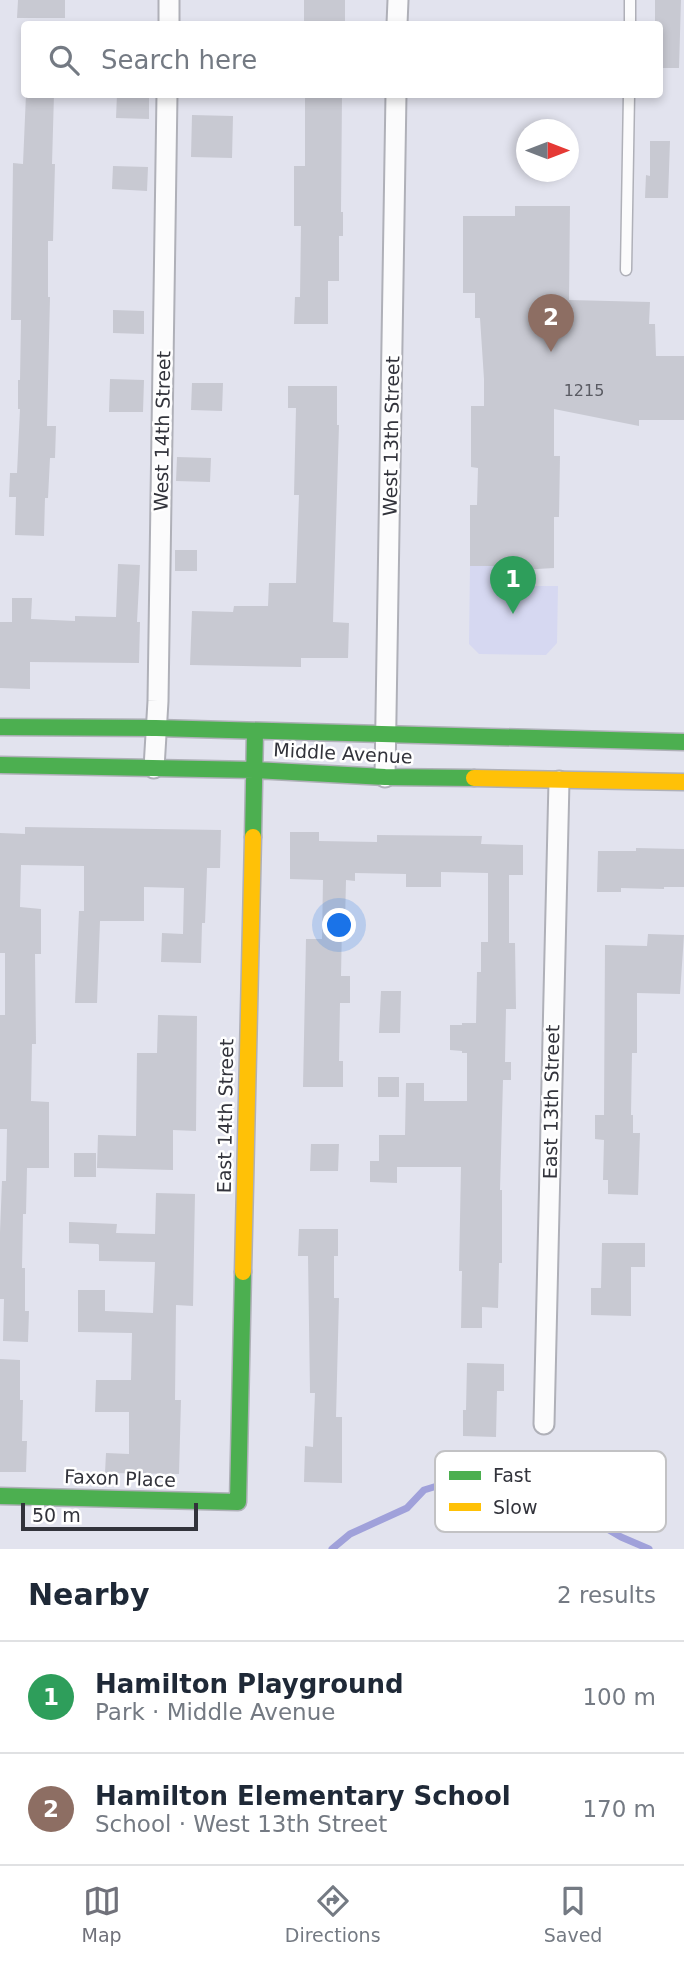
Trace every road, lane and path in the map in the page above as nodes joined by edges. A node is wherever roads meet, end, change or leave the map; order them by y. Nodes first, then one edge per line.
1 (169, 0) edge
2 (398, 0) edge
3 (630, 0) edge
4 (169, 21) edge
5 (397, 21) edge
6 (630, 21) edge
7 (167, 98) edge
8 (396, 98) edge
9 (629, 98) edge
10 (626, 270) dead end
11 (0, 727) edge
12 (156, 728) junction
13 (256, 731) junction
14 (386, 734) junction
15 (684, 742) edge
16 (0, 765) edge
17 (154, 768) junction
18 (254, 770) junction
19 (385, 777) junction
20 (559, 781) junction
21 (684, 782) edge
22 (544, 1424) dead end
23 (0, 1496) edge
24 (238, 1502) joint

1 - 4 street
2 - 5 street
3 - 6 lane
7 - 12 street, West 14th Street
8 - 14 street, West 13th Street
9 - 10 lane
11 - 12 main road, Middle Avenue
12 - 13 main road, Middle Avenue
12 - 17 street, West 14th Street
13 - 14 main road, Middle Avenue
13 - 18 main road, East 14th Street
14 - 15 main road, Middle Avenue
14 - 19 street, West 13th Street
16 - 17 main road, Middle Avenue
17 - 18 main road, Middle Avenue
18 - 19 main road, Middle Avenue
18 - 24 main road, East 14th Street
19 - 20 main road, Middle Avenue
20 - 21 main road, Middle Avenue
20 - 22 street, East 13th Street
23 - 24 main road, Faxon Place

